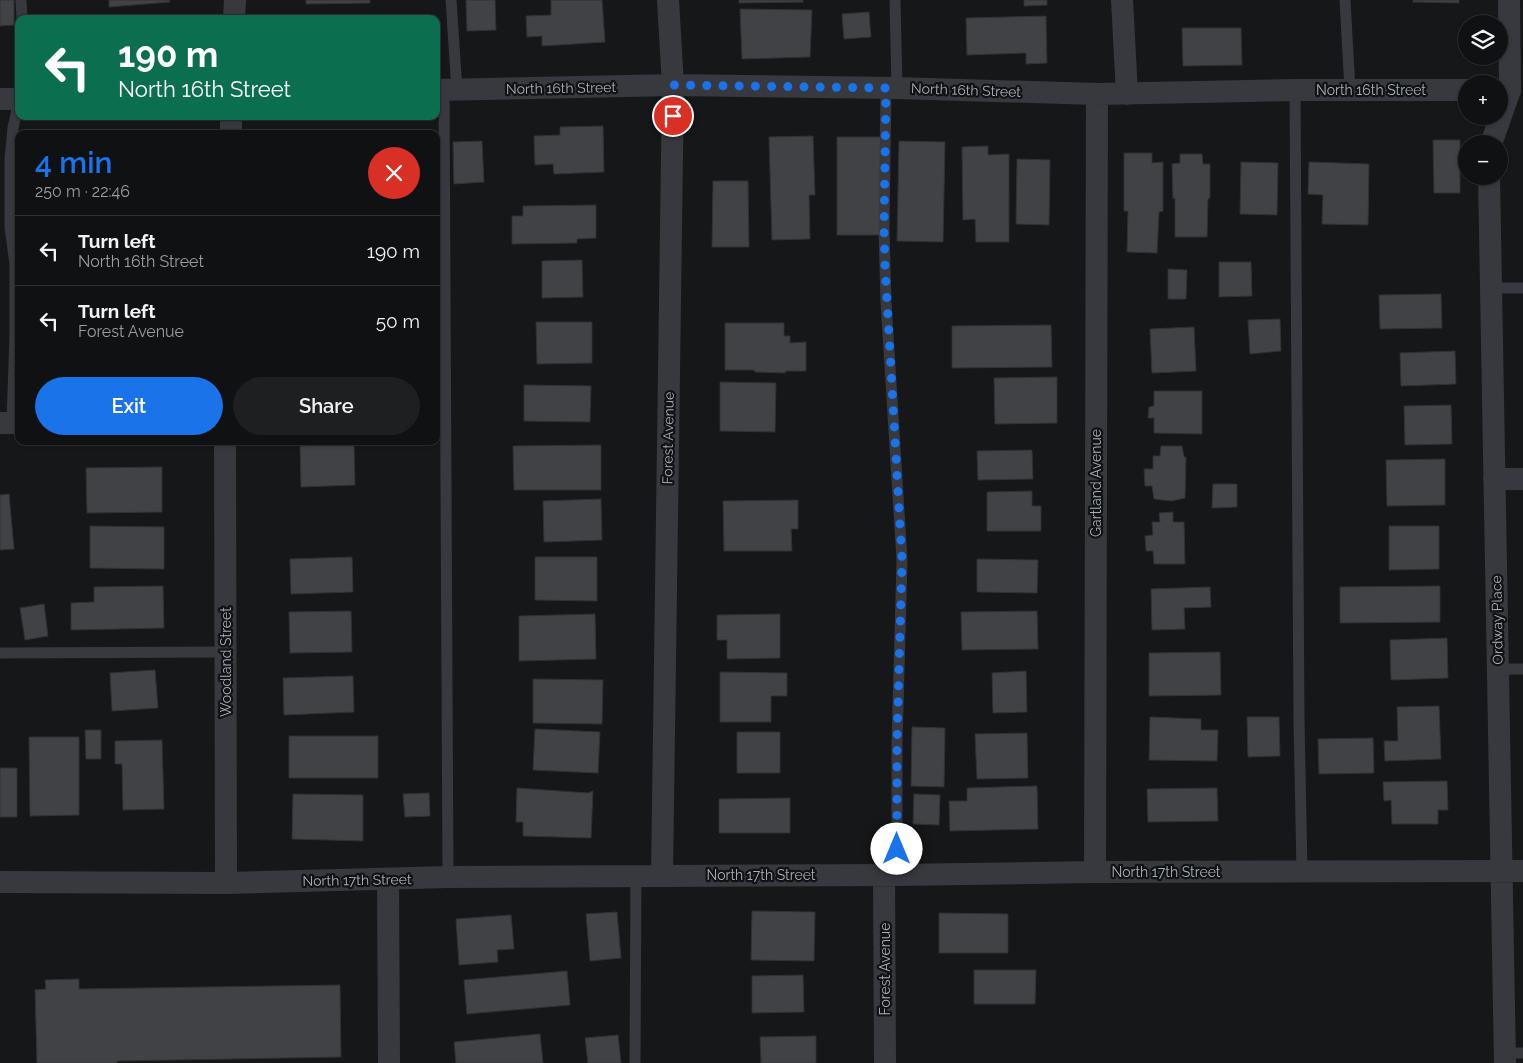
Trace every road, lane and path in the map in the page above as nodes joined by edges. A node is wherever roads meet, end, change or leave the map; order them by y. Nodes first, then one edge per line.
1 (21, 0) edge
2 (235, 0) edge
3 (451, 0) edge
4 (668, 0) edge
5 (895, 0) edge
6 (1122, 0) edge
7 (1345, 0) edge
8 (1509, 0) edge
9 (22, 15) edge
10 (234, 15) edge
11 (673, 85) junction
12 (891, 88) junction
13 (446, 90) edge
14 (1295, 90) junction
15 (1350, 90) junction
16 (1458, 90) edge
17 (1510, 90) edge
18 (1097, 94) junction
19 (1127, 94) junction
20 (0, 100) edge
21 (15, 100) edge
22 (15, 119) edge
23 (1493, 135) edge
24 (1489, 185) edge
25 (15, 264) edge
26 (15, 264) edge
27 (1492, 288) junction
28 (1523, 288) edge
29 (15, 335) edge
30 (15, 335) edge
31 (10, 422) edge
32 (225, 445) edge
33 (1494, 479) junction
34 (1523, 479) edge
35 (226, 652) junction
36 (0, 653) edge
37 (1498, 669) junction
38 (1523, 670) edge
39 (1512, 871) edge
40 (1095, 872) junction
41 (1302, 872) junction
42 (890, 875) junction
43 (636, 876) junction
44 (662, 876) junction
45 (448, 877) junction
46 (388, 880) junction
47 (0, 882) edge
48 (226, 883) junction
49 (1511, 1056) edge
50 (390, 1063) edge
51 (635, 1063) edge
52 (885, 1063) edge

1 - 9 lane
2 - 10 street
3 - 13 lane
4 - 11 street, Forest Avenue
5 - 12 lane
6 - 19 street
7 - 15 lane
8 - 17 street
11 - 12 street, North 16th Street
11 - 13 street, North 16th Street
11 - 44 street, Forest Avenue
12 - 18 street, North 16th Street
12 - 42 lane
13 - 45 lane
14 - 15 street, North 16th Street
14 - 19 street, North 16th Street
14 - 41 lane
15 - 16 street, North 16th Street
17 - 23 street
18 - 19 street, North 16th Street
18 - 40 street, Gartland Avenue
20 - 21 street
22 - 25 lane
24 - 27 street, Ordway Place
26 - 29 lane
27 - 28 lane
27 - 33 street, Ordway Place
30 - 31 lane
32 - 35 street, Woodland Street
33 - 34 street
33 - 37 street, Ordway Place
35 - 36 lane
35 - 48 street, Woodland Street
37 - 38 lane
37 - 39 street, Ordway Place
39 - 41 street, North 17th Street
39 - 49 street, Ordway Place
40 - 41 street, North 17th Street
40 - 42 street, North 17th Street
42 - 44 street, North 17th Street
42 - 52 street, Forest Avenue
43 - 44 street, North 17th Street
43 - 45 street, North 17th Street
43 - 51 lane
45 - 46 street, North 17th Street
46 - 48 street, North 17th Street
46 - 50 street
47 - 48 street, North 17th Street

